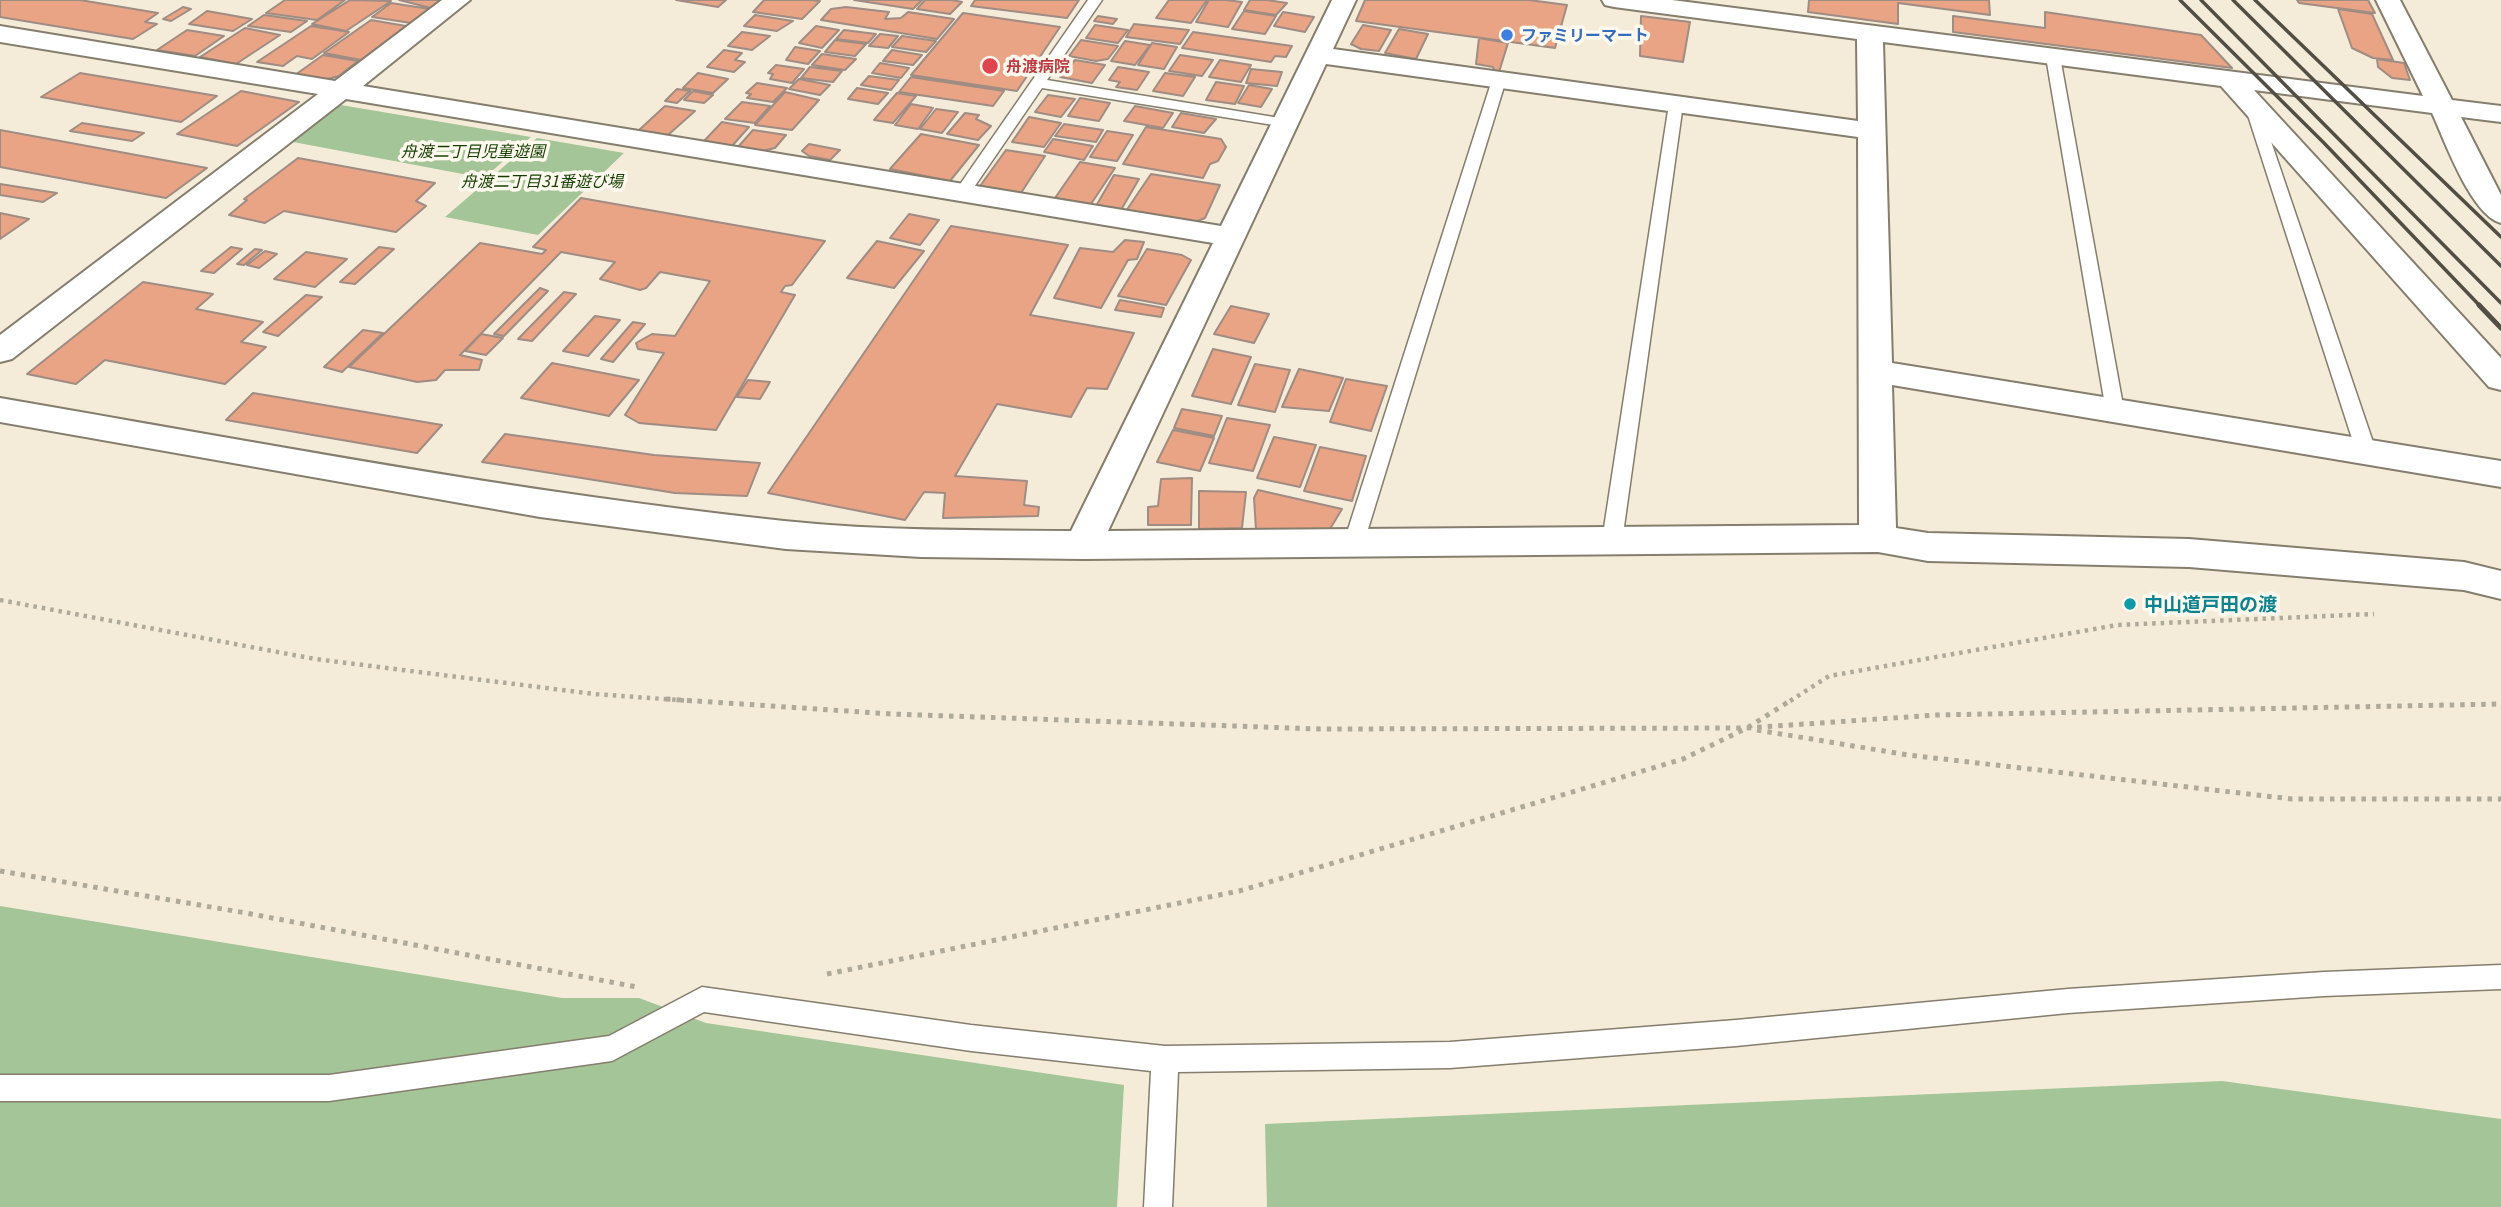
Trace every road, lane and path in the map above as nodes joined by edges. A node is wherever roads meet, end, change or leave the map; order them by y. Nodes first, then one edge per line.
1 (458, 0) edge
2 (1095, 0) edge
3 (1344, 0) edge
4 (1614, 0) edge
5 (2388, 0) edge
6 (1870, 33) junction
7 (0, 34) edge
8 (1318, 55) junction
9 (2053, 57) junction
10 (2229, 79) junction
11 (1499, 80) junction
12 (1038, 83) junction
13 (340, 90) junction
14 (1676, 104) junction
15 (2252, 106) junction
16 (2443, 107) junction
17 (2501, 114) edge
18 (1286, 123) junction
19 (1871, 131) junction
20 (962, 193) junction
21 (2501, 214) edge
22 (1231, 237) junction
23 (0, 351) edge
24 (1876, 371) junction
25 (2501, 379) edge
26 (0, 410) edge
27 (2115, 411) junction
28 (2367, 454) junction
29 (2501, 474) edge
30 (1878, 538) junction
31 (1612, 541) junction
32 (1354, 542) junction
33 (1083, 545) junction
34 (2501, 585) edge
35 (0, 600) edge
36 (2378, 614) dead end
37 (2501, 704) edge
38 (1747, 728) junction
39 (2501, 799) edge
40 (0, 871) edge
41 (824, 975) dead end
42 (2501, 977) edge
43 (702, 999) junction
44 (1164, 1059) junction
45 (0, 1088) edge
46 (1158, 1207) edge

1 - 13 street
2 - 12 lane
3 - 8 street
4 - 6 street
5 - 16 street
6 - 9 street
6 - 19 street
7 - 13 street
8 - 11 street
8 - 18 street
9 - 10 street
9 - 27 lane
10 - 15 street
10 - 16 street
11 - 14 street
11 - 32 lane
12 - 18 lane
12 - 20 lane
13 - 20 street
13 - 23 street
14 - 19 street
14 - 31 lane
15 - 25 street
15 - 28 lane
16 - 17 street
16 - 21 street
18 - 22 street
19 - 24 street
20 - 22 street
22 - 33 street
24 - 27 street
24 - 30 street
26 - 33 street
27 - 28 street
28 - 29 street
30 - 31 street
30 - 34 street
31 - 32 street
32 - 33 street
35 - 38 path
36 - 38 path
37 - 38 path
38 - 39 path
38 - 41 path
40 - 43 path
42 - 44 lane
43 - 44 lane
43 - 45 lane
44 - 46 lane

